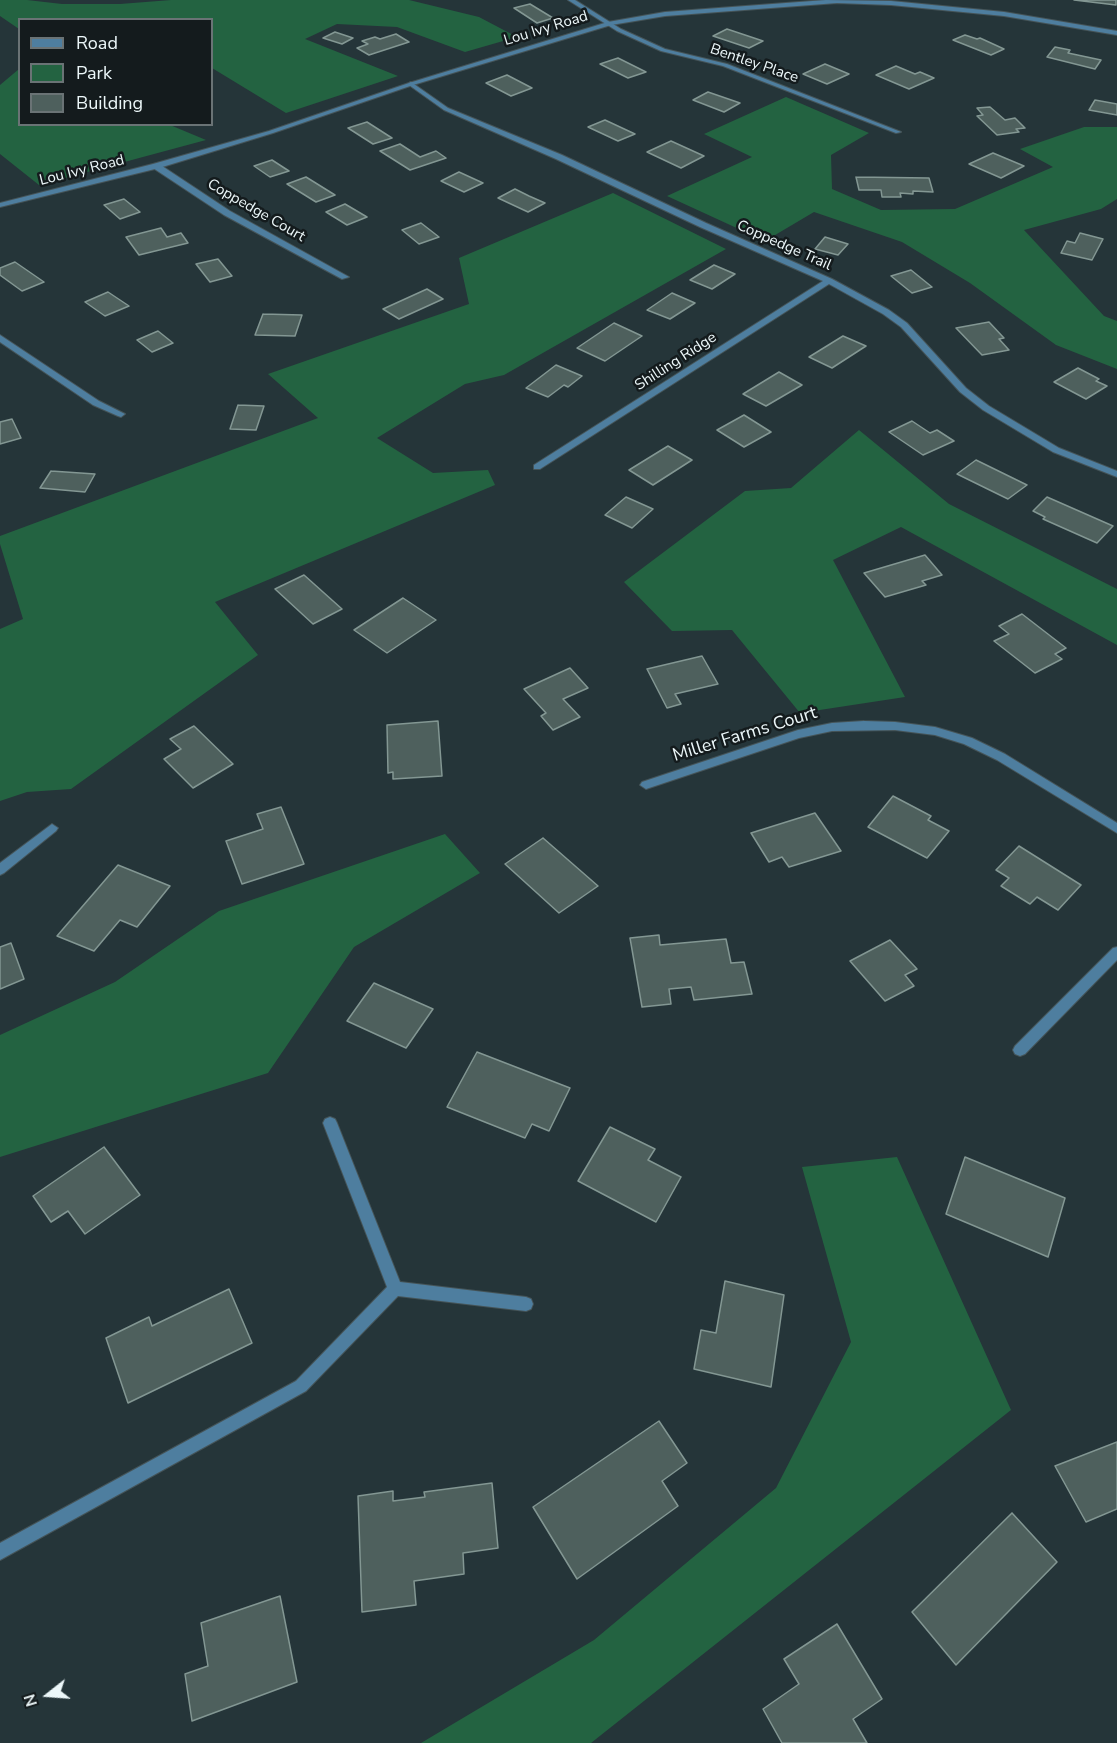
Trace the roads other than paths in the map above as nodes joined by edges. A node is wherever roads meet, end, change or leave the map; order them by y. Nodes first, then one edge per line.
1 (571, 0) edge
2 (610, 23) junction
3 (1117, 33) edge
4 (411, 84) junction
5 (898, 132) dead end
6 (156, 166) junction
7 (0, 205) edge
8 (345, 277) dead end
9 (829, 281) junction
10 (0, 338) edge
11 (121, 414) dead end
12 (537, 467) dead end
13 (1117, 474) edge
14 (646, 785) dead end
15 (52, 828) dead end
16 (1117, 829) edge
17 (0, 870) edge
18 (1117, 952) edge
19 (1020, 1050) dead end
20 (330, 1123) dead end
21 (395, 1289) junction
22 (526, 1304) dead end
23 (0, 1552) edge

1 - 2 street, Bentley Place
2 - 3 street, Lou Ivy Road
2 - 4 street, Lou Ivy Road
2 - 5 street, Bentley Place
4 - 6 street, Lou Ivy Road
4 - 9 street, Coppedge Trail
6 - 7 street, Lou Ivy Road
6 - 8 street, Coppedge Court
9 - 12 street, Shilling Ridge
9 - 13 street, Coppedge Trail
10 - 11 street
14 - 16 street, Miller Farms Court
15 - 17 street
18 - 19 street
20 - 21 street
21 - 22 street
21 - 23 street

